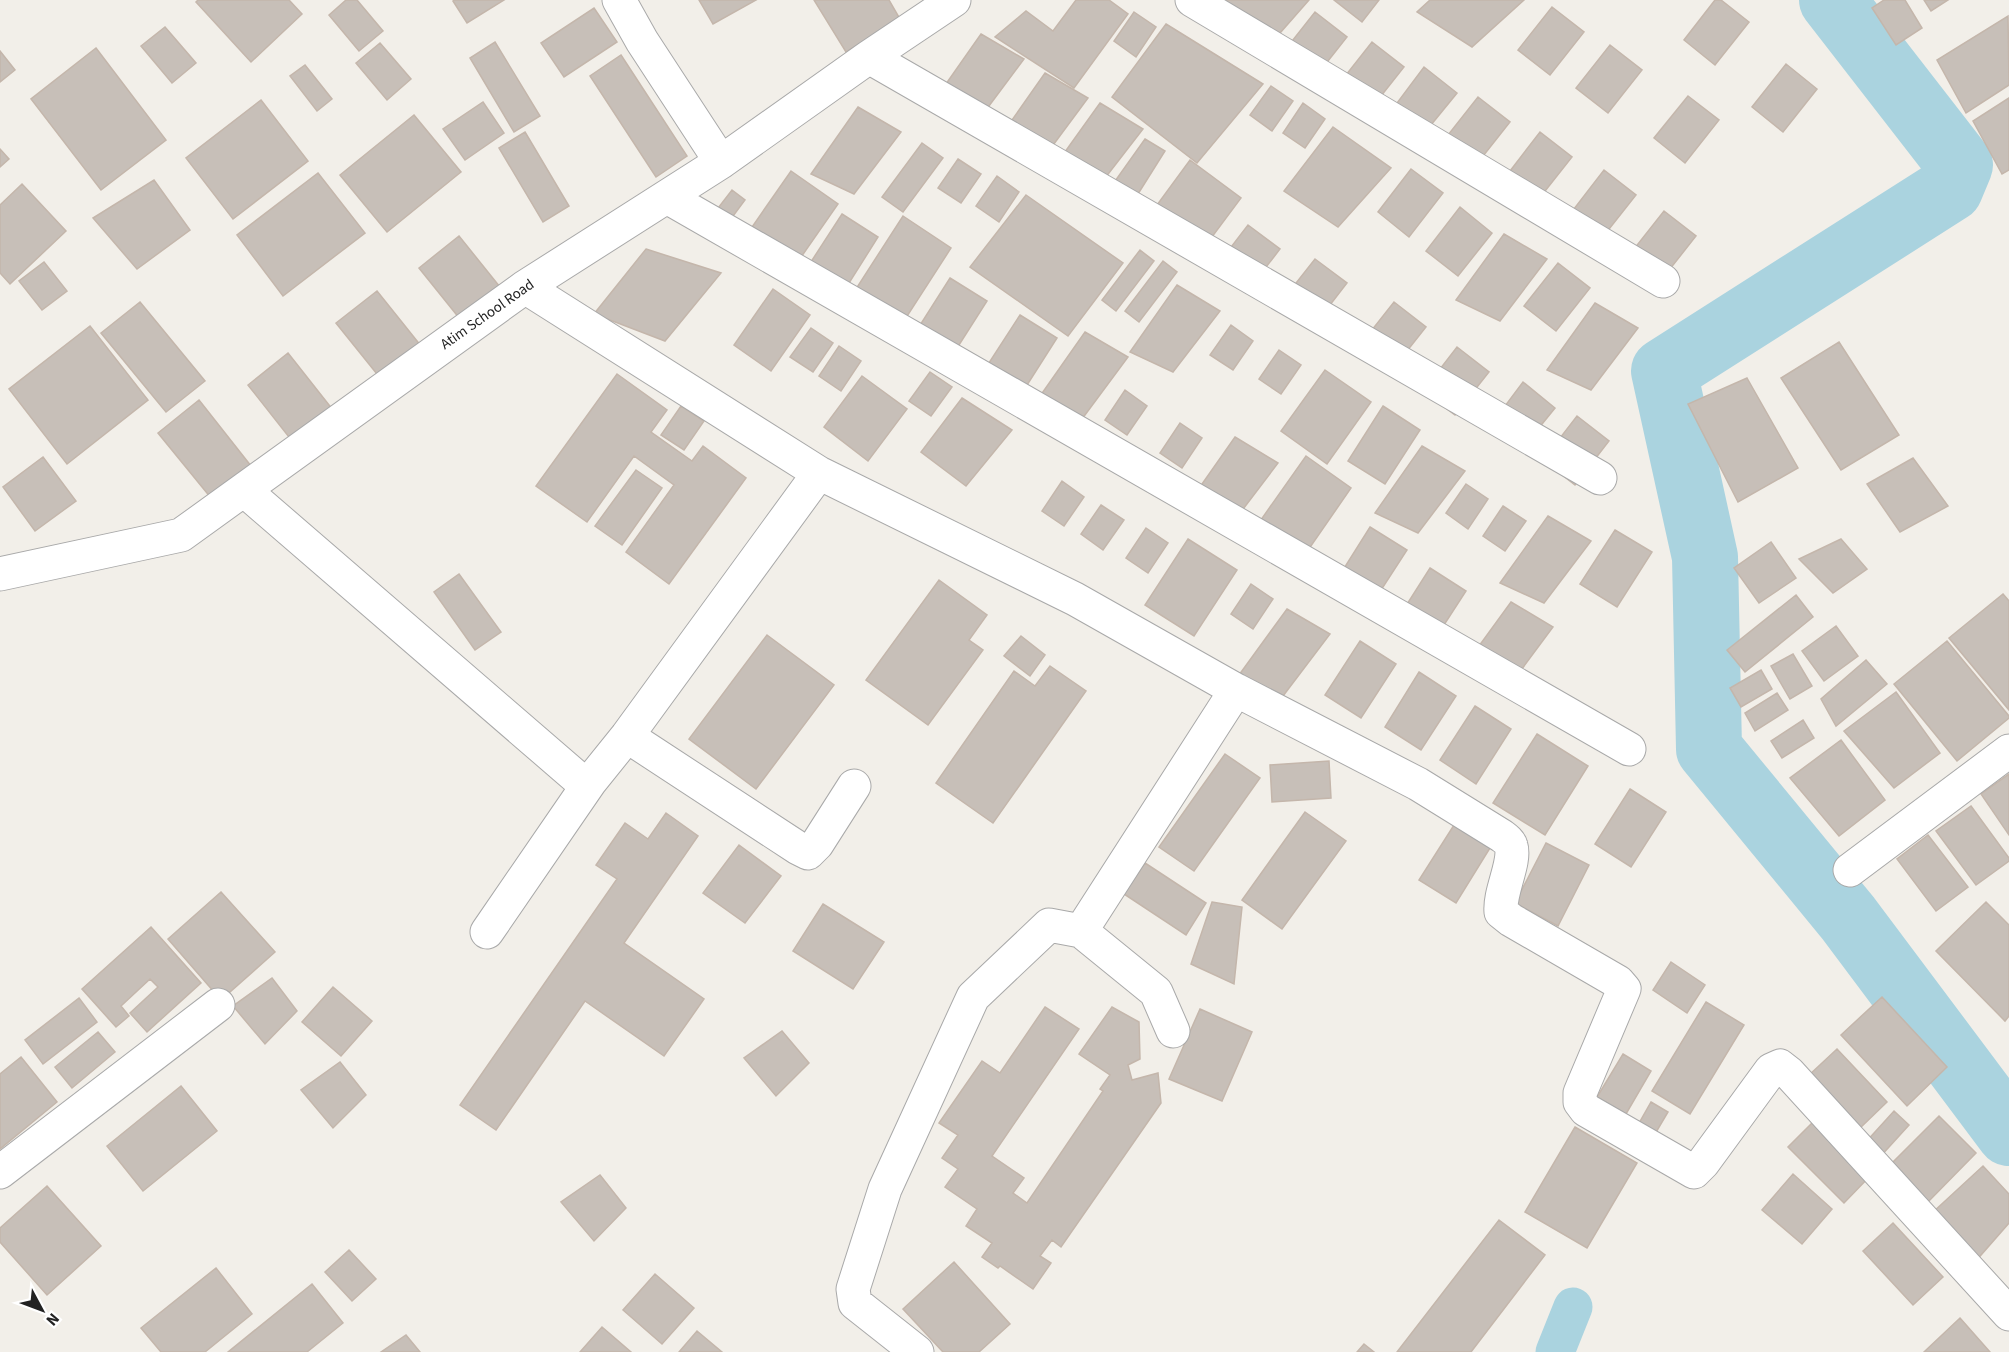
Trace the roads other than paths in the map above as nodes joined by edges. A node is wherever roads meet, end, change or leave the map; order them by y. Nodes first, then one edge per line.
1 (619, 0) edge
2 (954, 0) edge
3 (1192, 0) edge
4 (868, 57) junction
5 (721, 162) junction
6 (667, 197) junction
7 (1664, 281) dead end
8 (525, 286) junction
9 (819, 473) junction
10 (1600, 478) dead end
11 (244, 490) junction
12 (0, 573) edge
13 (1236, 690) junction
14 (627, 736) junction
15 (1629, 749) dead end
16 (2009, 751) edge
17 (590, 782) junction
18 (854, 786) dead end
19 (1850, 870) dead end
20 (1081, 931) junction
21 (488, 932) dead end
22 (218, 1005) dead end
23 (1173, 1031) dead end
24 (0, 1172) edge
25 (2009, 1314) edge
26 (917, 1352) edge

1 - 5 street
2 - 4 street, Atim School Road
3 - 7 street
4 - 5 street, Atim School Road
4 - 10 street
5 - 6 street, Atim School Road
6 - 8 street, Atim School Road
6 - 15 street
8 - 9 street
8 - 11 street, Atim School Road
9 - 13 street
9 - 14 street
11 - 12 street, Atim School Road
11 - 17 street
13 - 20 street
13 - 25 street
14 - 17 street
14 - 18 street
16 - 19 street
17 - 21 street
20 - 23 street
20 - 26 street
22 - 24 street

